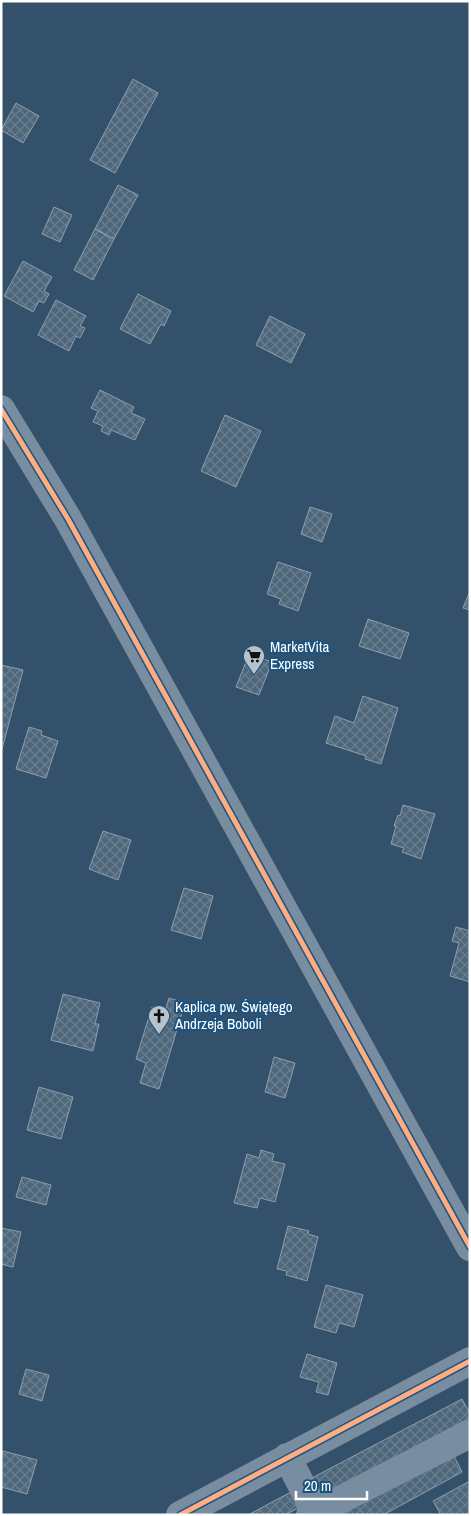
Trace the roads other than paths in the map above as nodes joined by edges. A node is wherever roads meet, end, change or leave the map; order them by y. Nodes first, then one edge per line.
1 (1, 409) edge
2 (461, 1210) edge
3 (470, 1247) edge
4 (470, 1361) edge
5 (470, 1434) edge
6 (287, 1457) junction
7 (314, 1514) edge
8 (180, 1515) edge

1 - 2 street
2 - 3 street
4 - 6 street
5 - 7 street
6 - 7 street
6 - 8 street

